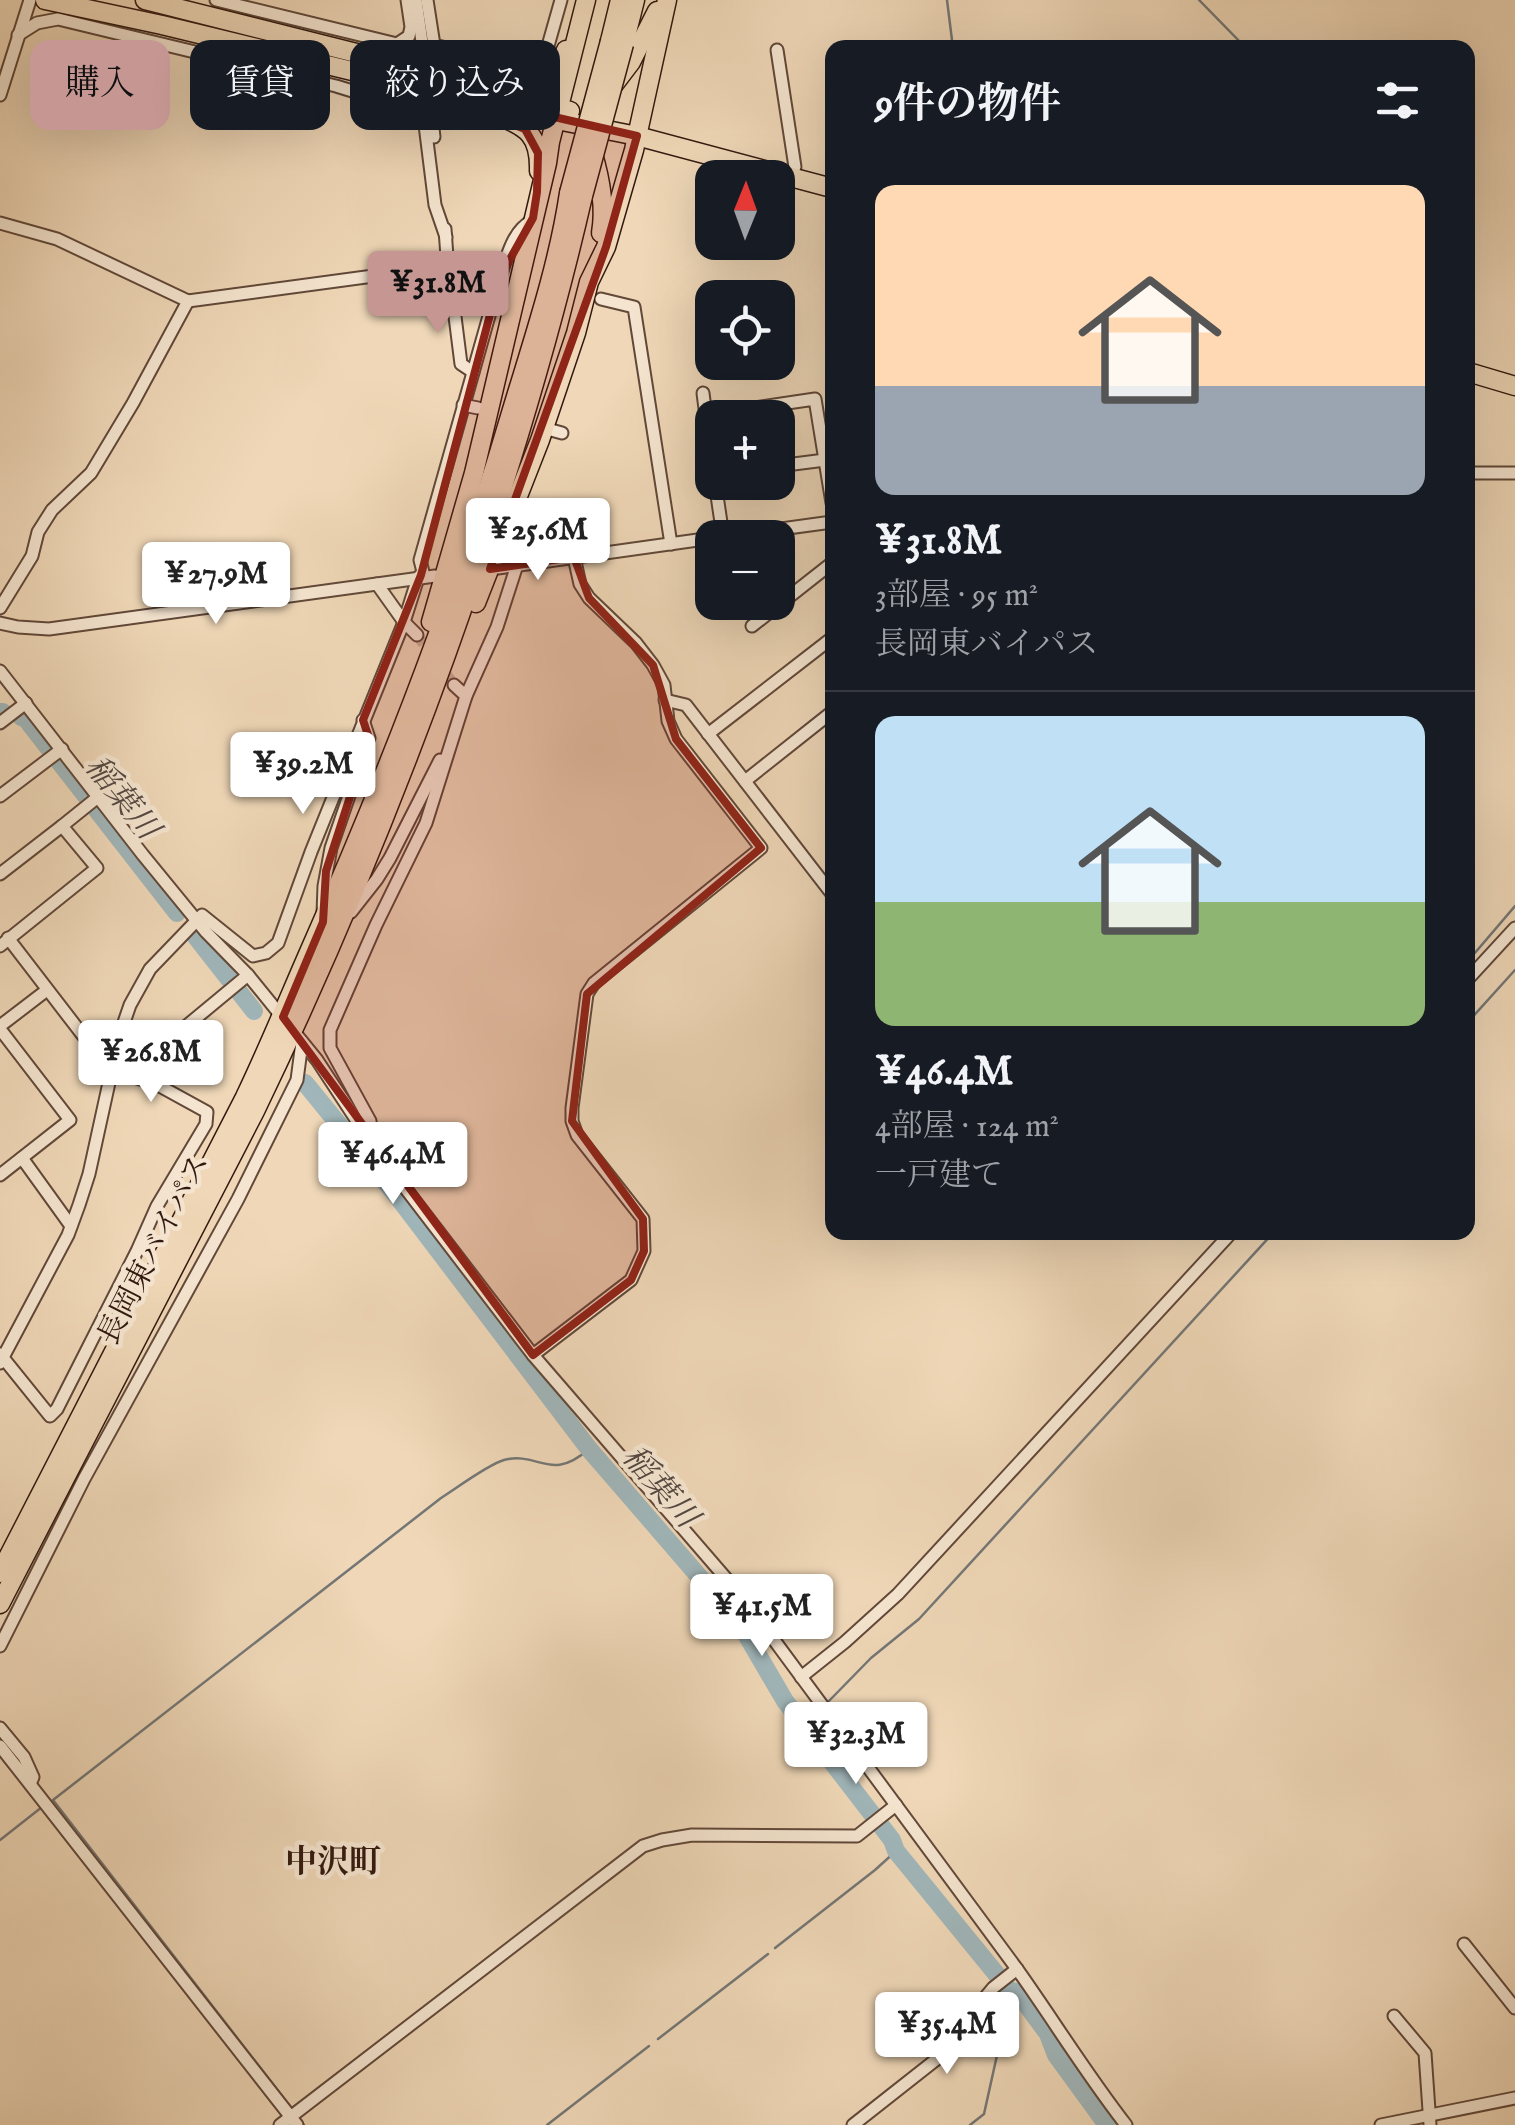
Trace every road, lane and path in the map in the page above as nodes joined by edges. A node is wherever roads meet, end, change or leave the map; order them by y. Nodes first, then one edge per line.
1 (30, 0) edge
2 (44, 0) edge
3 (145, 0) edge
4 (407, 0) edge
5 (416, 0) edge
6 (428, 0) edge
7 (561, 0) edge
8 (586, 0) edge
9 (620, 0) edge
10 (634, 0) edge
11 (664, 0) edge
12 (221, 1) edge
13 (18, 35) junction
14 (415, 40) edge
15 (617, 42) junction
16 (777, 50) dead end
17 (350, 52) edge
18 (350, 57) edge
19 (560, 63) edge
20 (0, 95) edge
21 (560, 112) edge
22 (578, 117) junction
23 (433, 130) edge
24 (525, 130) edge
25 (636, 138) junction
26 (757, 160) edge
27 (794, 160) edge
28 (795, 167) edge
29 (825, 176) edge
30 (825, 186) edge
31 (576, 194) junction
32 (532, 222) junction
33 (0, 223) edge
34 (446, 237) junction
35 (445, 264) junction
36 (589, 282) junction
37 (601, 299) dead end
38 (188, 302) junction
39 (474, 372) junction
40 (1475, 374) edge
41 (1515, 386) edge
42 (703, 393) dead end
43 (704, 400) edge
44 (795, 402) edge
45 (463, 405) junction
46 (478, 408) dead end
47 (825, 443) edge
48 (825, 461) edge
49 (795, 464) edge
50 (1475, 473) edge
51 (1515, 473) edge
52 (825, 523) edge
53 (795, 527) edge
54 (695, 541) edge
55 (671, 544) junction
56 (574, 557) junction
57 (517, 565) junction
58 (498, 568) dead end
59 (825, 569) edge
60 (435, 576) dead end
61 (418, 578) junction
62 (377, 584) junction
63 (0, 608) edge
64 (404, 622) junction
65 (0, 623) edge
66 (752, 626) dead end
67 (417, 635) tunnel mouth
68 (825, 643) edge
69 (0, 671) edge
70 (454, 686) tunnel mouth
71 (466, 696) junction
72 (665, 700) junction
73 (26, 703) junction
74 (825, 718) edge
75 (363, 720) junction
76 (0, 723) edge
77 (456, 730) junction
78 (708, 734) junction
79 (62, 748) junction
80 (388, 771) junction
81 (745, 782) junction
82 (0, 796) edge
83 (98, 797) junction
84 (62, 826) junction
85 (378, 835) junction
86 (0, 874) edge
87 (825, 885) edge
88 (197, 920) junction
89 (330, 926) junction
90 (1515, 928) edge
91 (4, 942) edge
92 (1475, 971) edge
93 (244, 978) junction
94 (47, 990) junction
95 (0, 1027) edge
96 (293, 1030) junction
97 (113, 1068) junction
98 (156, 1084) junction
99 (376, 1150) junction
100 (22, 1158) junction
101 (0, 1175) edge
102 (72, 1226) junction
103 (1225, 1240) edge
104 (533, 1355) junction
105 (1, 1358) edge
106 (0, 1574) edge
107 (0, 1604) edge
108 (0, 1646) edge
109 (801, 1677) junction
110 (0, 1728) edge
111 (0, 1746) edge
112 (30, 1784) junction
113 (893, 1807) junction
114 (1464, 1944) dead end
115 (1015, 1970) junction
116 (1515, 2008) edge
117 (1394, 2016) dead end
118 (1515, 2098) edge
119 (292, 2118) edge
120 (1429, 2120) edge
121 (853, 2125) edge
122 (1126, 2125) edge
123 (1381, 2125) edge

1 - 13 street
2 - 18 highway
3 - 17 highway
4 - 12 street
5 - 14 street
6 - 7 street
8 - 19 highway
8 - 22 highway
9 - 15 highway, 長岡東バイパス
10 - 15 highway, 長岡東バイパス
11 - 22 highway
11 - 25 highway
13 - 20 street
13 - 34 street
15 - 22 highway, 長岡東バイパス, bridge
16 - 27 street
21 - 22 highway
22 - 25 highway
22 - 31 highway, 長岡東バイパス, bridge
22 - 32 highway
22 - 36 highway
23 - 34 street
24 - 32 highway
25 - 26 highway
25 - 30 highway
25 - 36 highway
28 - 29 highway
31 - 80 highway, 長岡東バイパス
31 - 85 highway, 長岡東バイパス
32 - 39 street
32 - 80 highway
33 - 38 street
34 - 35 street
35 - 38 street
35 - 39 street
36 - 85 highway
37 - 55 street
38 - 63 street
39 - 45 street
40 - 41 highway
42 - 43 street
44 - 47 street
45 - 46 street
45 - 61 street
48 - 49 street
50 - 51 street
52 - 53 street
54 - 55 street
55 - 56 street
56 - 57 street
56 - 72 street
57 - 58 street
57 - 71 street
59 - 66 street
60 - 61 street
61 - 62 street
61 - 64 street
62 - 64 street
62 - 65 street
64 - 67 street
64 - 75 street
68 - 78 street
69 - 73 street
70 - 71 street
71 - 77 street
72 - 78 street
72 - 104 street
73 - 76 street
73 - 79 street
74 - 81 street
75 - 88 street
75 - 89 street
77 - 89 street
77 - 99 street
78 - 81 street
79 - 82 street
79 - 83 street
80 - 89 highway, 長岡東バイパス
81 - 87 street
83 - 84 street
83 - 88 street
84 - 86 street
84 - 91 street
85 - 89 highway, 長岡東バイパス
88 - 93 street
88 - 97 street
89 - 96 highway, 長岡東バイパス
90 - 92 street
91 - 94 street
93 - 96 street
93 - 98 street
94 - 95 street
94 - 97 street
95 - 100 street
96 - 99 street
96 - 106 highway, 長岡東バイパス
96 - 107 highway, 長岡東バイパス
96 - 108 street
97 - 98 street
97 - 102 street
98 - 105 street
99 - 104 street
100 - 101 street
100 - 102 street
102 - 105 street
103 - 109 street
104 - 109 street
109 - 113 street
110 - 112 street
111 - 112 street
112 - 119 street
113 - 115 street
113 - 119 street
114 - 116 street
115 - 121 street
115 - 122 street
117 - 120 street
118 - 120 street
120 - 123 street

